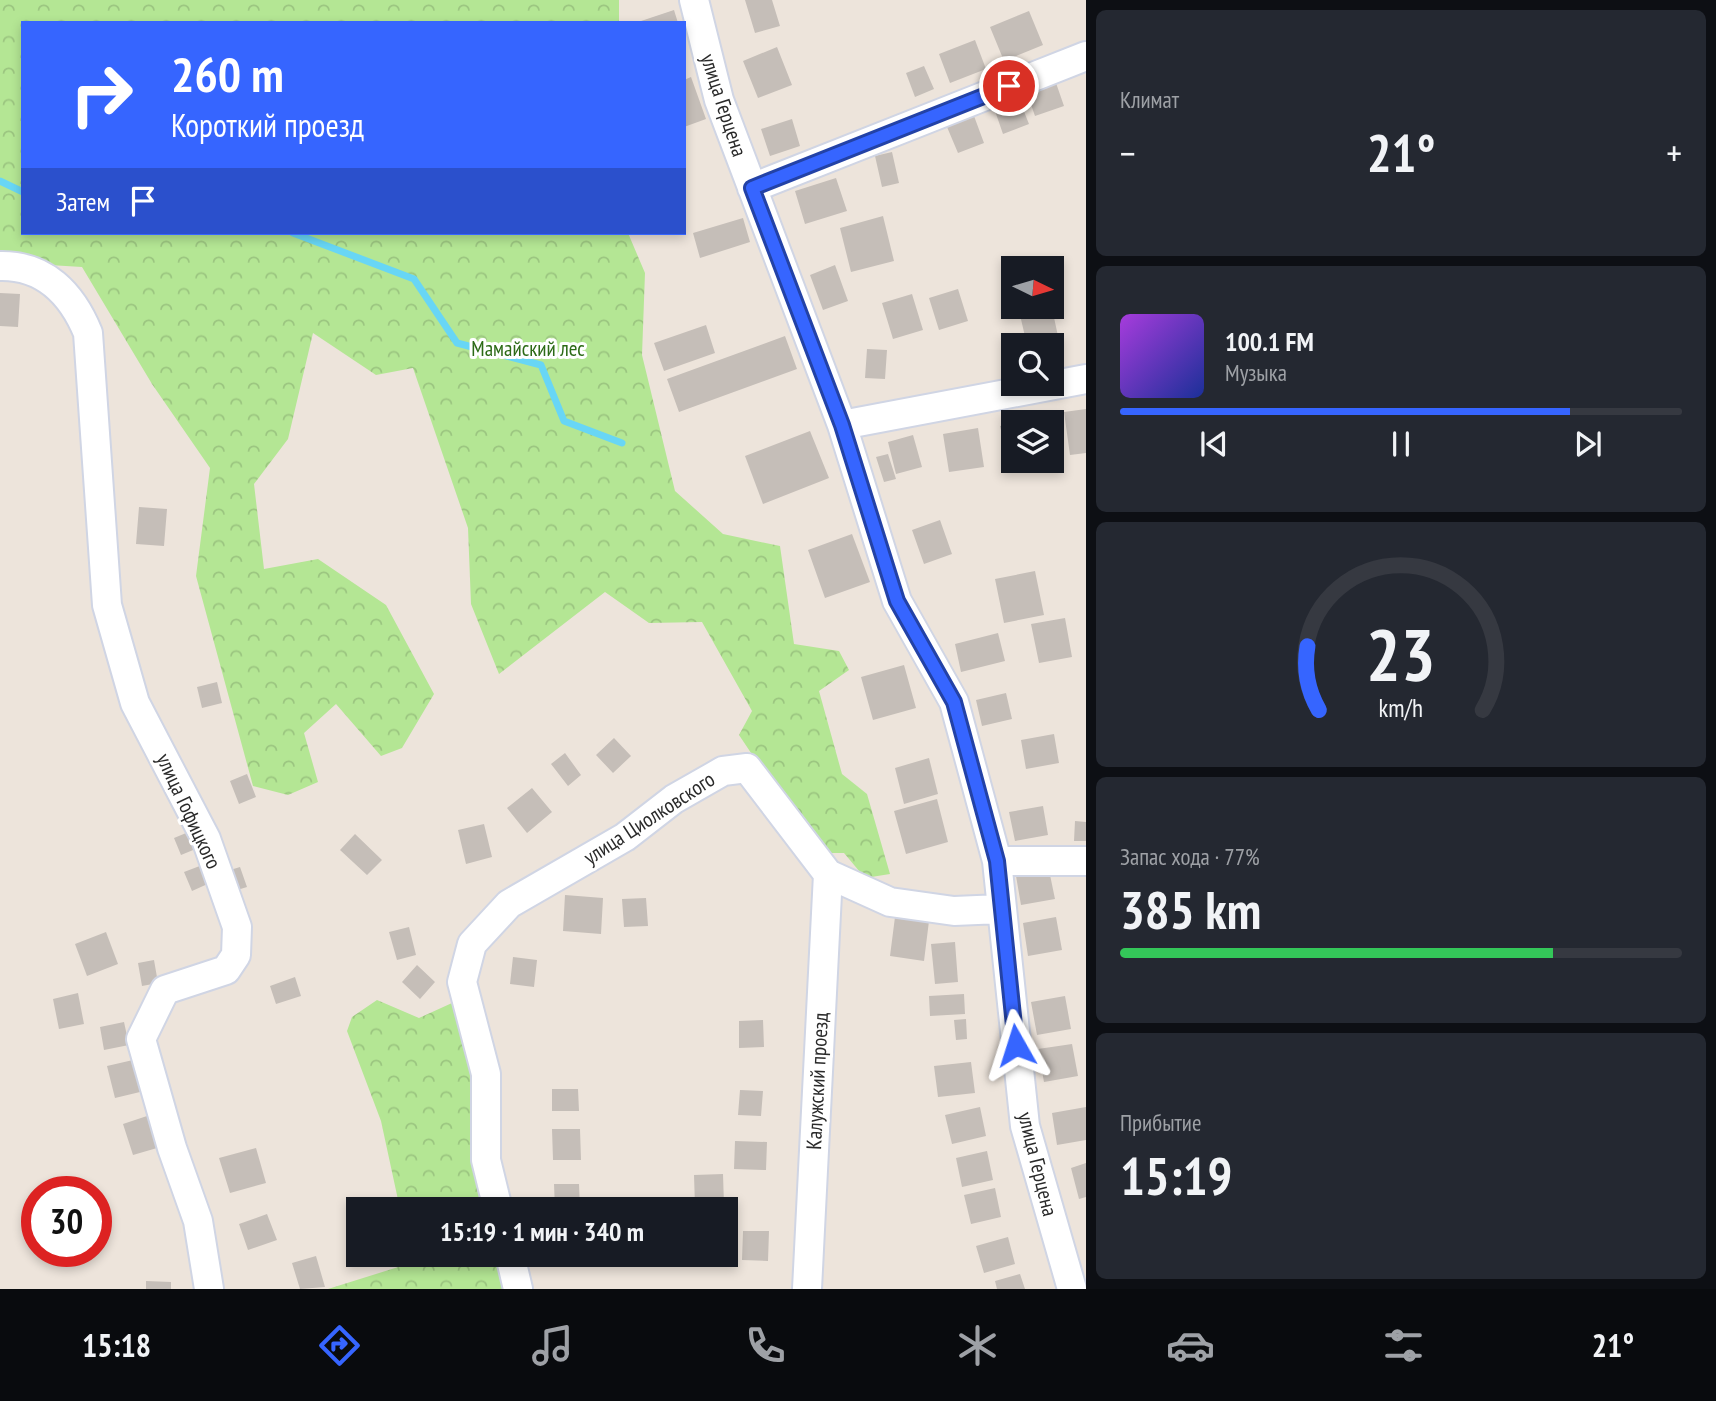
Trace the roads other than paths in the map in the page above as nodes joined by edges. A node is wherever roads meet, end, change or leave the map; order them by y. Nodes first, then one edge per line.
1 (694, 0) edge
2 (1086, 56) edge
3 (752, 188) junction
4 (0, 265) edge
5 (1086, 379) edge
6 (842, 425) junction
7 (997, 861) junction
8 (1086, 861) edge
9 (828, 873) junction
10 (1001, 909) junction
11 (495, 1197) edge
12 (513, 1267) edge
13 (209, 1289) edge
14 (518, 1289) edge
15 (807, 1289) edge
16 (1072, 1289) edge

1 - 3 street, улица Герцена
2 - 3 street
3 - 6 street, улица Герцена
4 - 13 street, улица Гофицкого
5 - 6 street
6 - 7 street, улица Герцена
7 - 8 street
7 - 10 street, улица Герцена
9 - 10 street, улица Циолковского
9 - 11 street, улица Циолковского
9 - 15 street, Калужский проезд
10 - 16 street, улица Герцена
12 - 14 street

